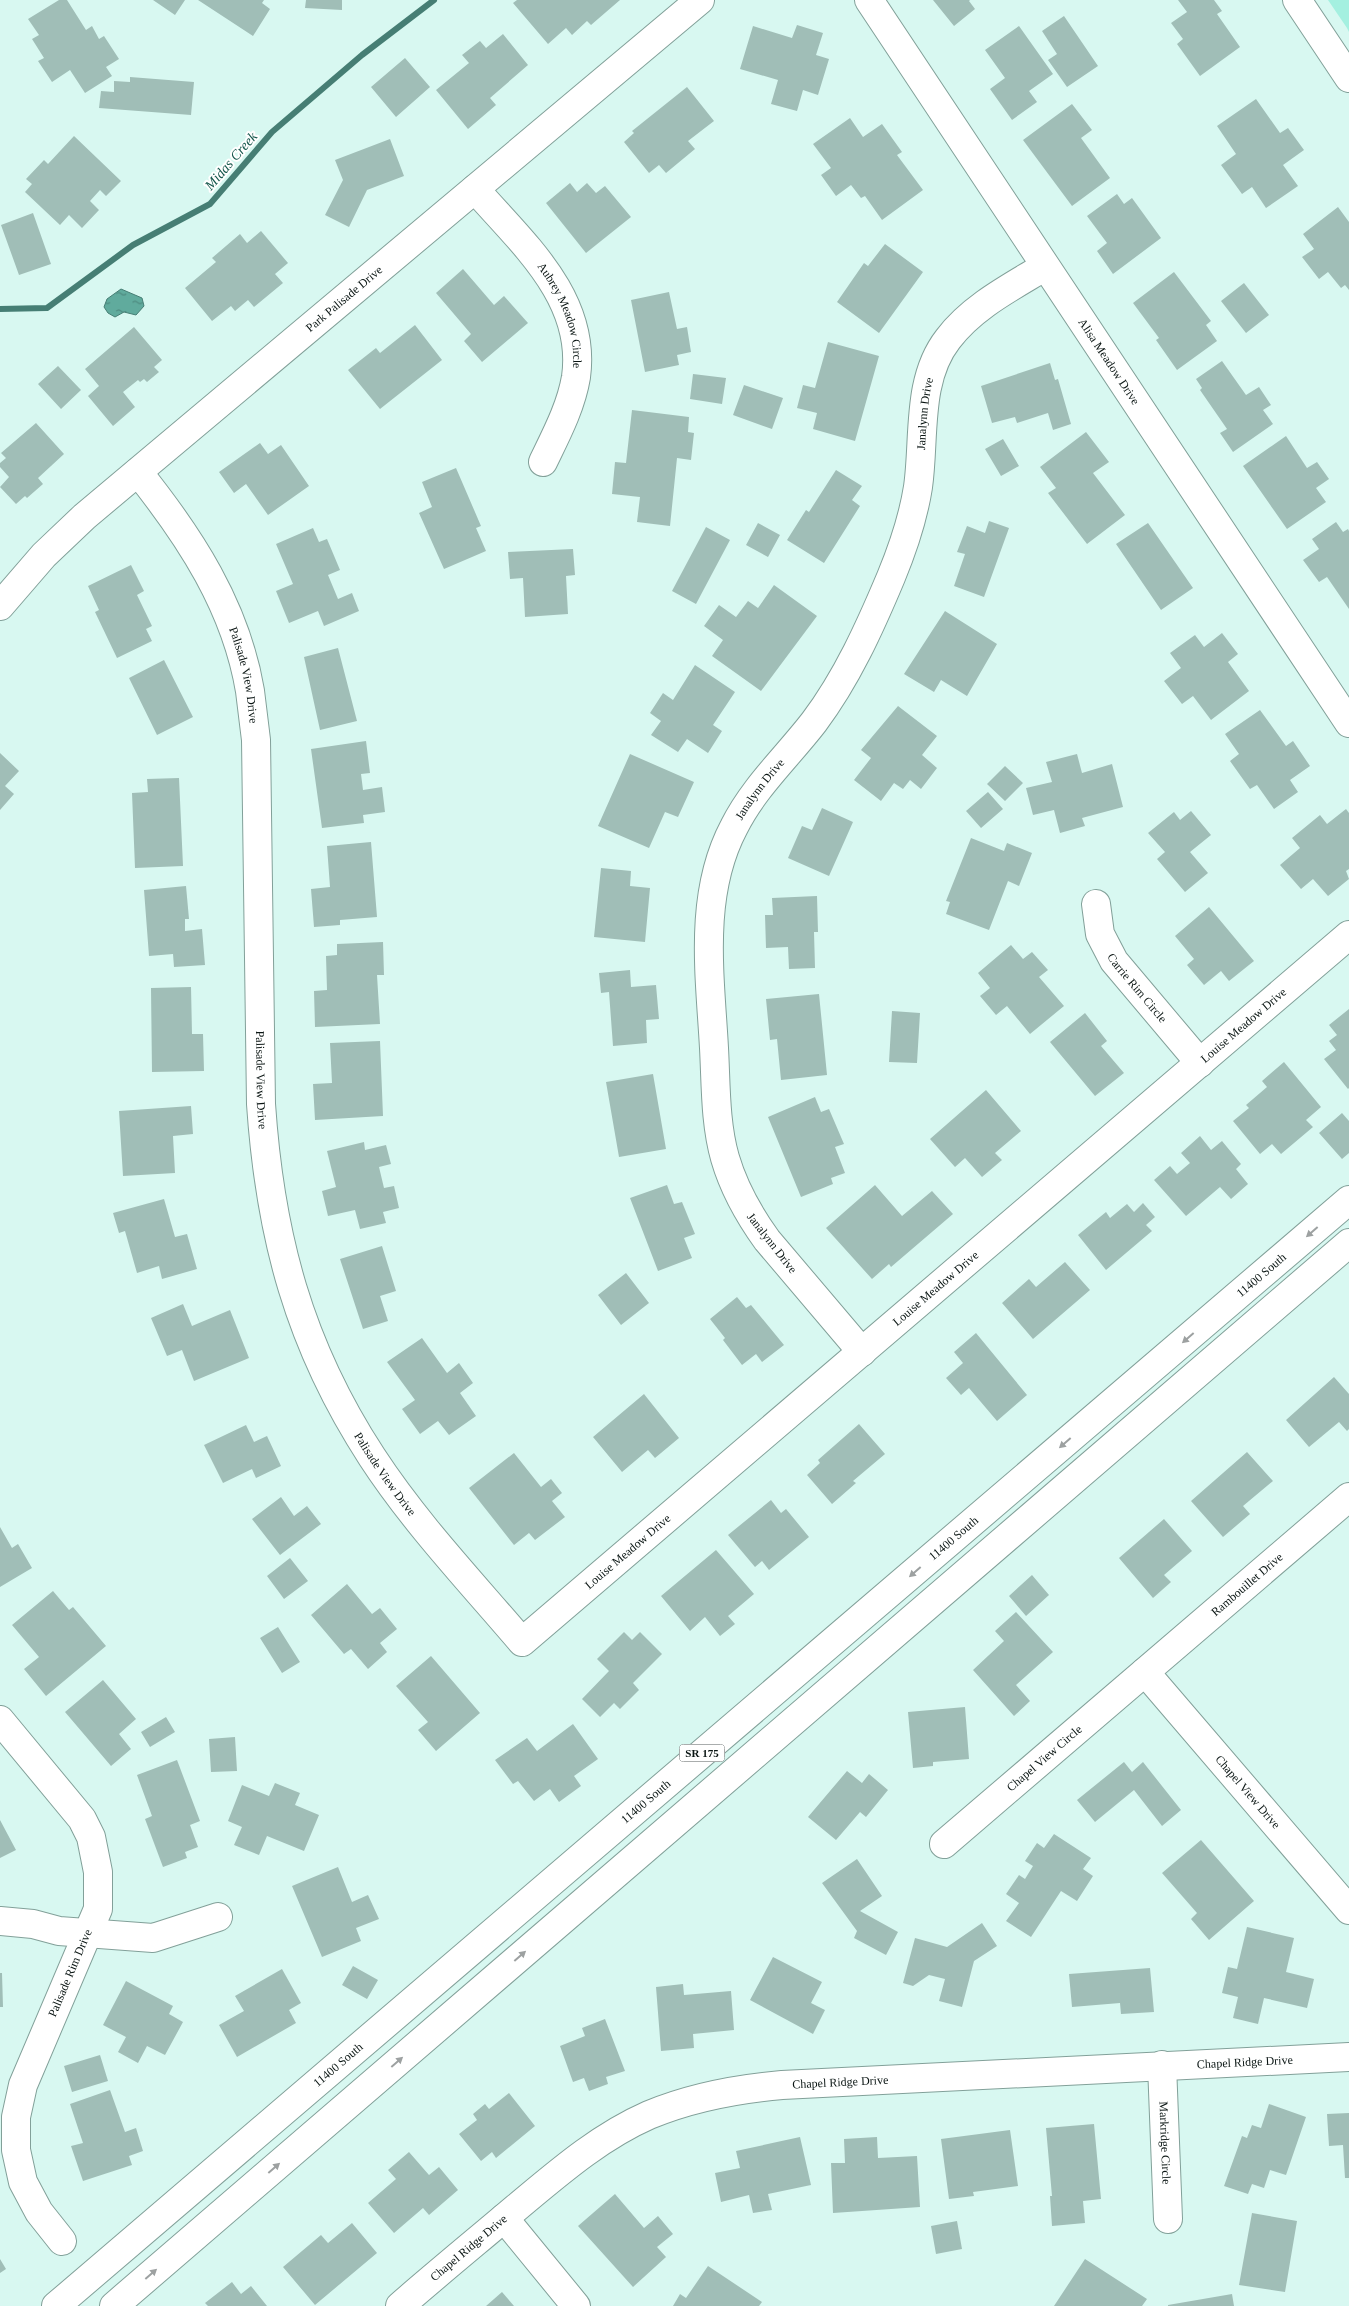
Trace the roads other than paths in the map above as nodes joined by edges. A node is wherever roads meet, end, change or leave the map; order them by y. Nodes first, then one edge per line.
1 (700, 0) edge
2 (869, 0) edge
3 (1297, 0) edge
4 (1349, 78) edge
5 (475, 189) junction
6 (1044, 267) junction
7 (543, 462) dead end
8 (138, 472) junction
9 (0, 606) edge
10 (1349, 723) edge
11 (1096, 904) dead end
12 (1349, 935) edge
13 (1200, 1063) junction
14 (1349, 1200) edge
15 (1349, 1243) edge
16 (862, 1352) junction
17 (1349, 1497) edge
18 (522, 1642) joint
19 (1145, 1672) junction
20 (0, 1720) edge
21 (944, 1844) dead end
22 (1349, 1910) edge
23 (218, 1916) dead end
24 (0, 1921) edge
25 (87, 1933) junction
26 (1349, 2057) edge
27 (1162, 2065) junction
28 (504, 2218) junction
29 (1168, 2219) dead end
30 (62, 2241) dead end
31 (56, 2306) edge
32 (114, 2306) edge
33 (400, 2306) edge
34 (576, 2306) edge

1 - 5 street, Park Palisade Drive
2 - 6 street, Alisa Meadow Drive
3 - 4 street
5 - 7 street, Aubrey Meadow Circle
5 - 8 street, Park Palisade Drive
6 - 10 street, Alisa Meadow Drive
6 - 16 street, Janalynn Drive
8 - 9 street, Park Palisade Drive
8 - 18 street, Palisade View Drive
11 - 13 street, Carrie Rim Circle
12 - 13 street, Louise Meadow Drive
13 - 16 street, Louise Meadow Drive
14 -> 31 street, 11400 South / SR 175
32 -> 15 street, SR 175
16 - 18 street, Louise Meadow Drive
17 - 19 street, Rambouillet Drive
19 - 21 street, Chapel View Circle
19 - 22 street, Chapel View Drive
20 - 25 street, Palisade Rim Drive
23 - 25 street
24 - 25 street
25 - 30 street, Palisade Rim Drive
26 - 27 street, Chapel Ridge Drive
27 - 28 street, Chapel Ridge Drive
27 - 29 street, Markridge Circle
28 - 33 street, Chapel Ridge Drive
28 - 34 street

